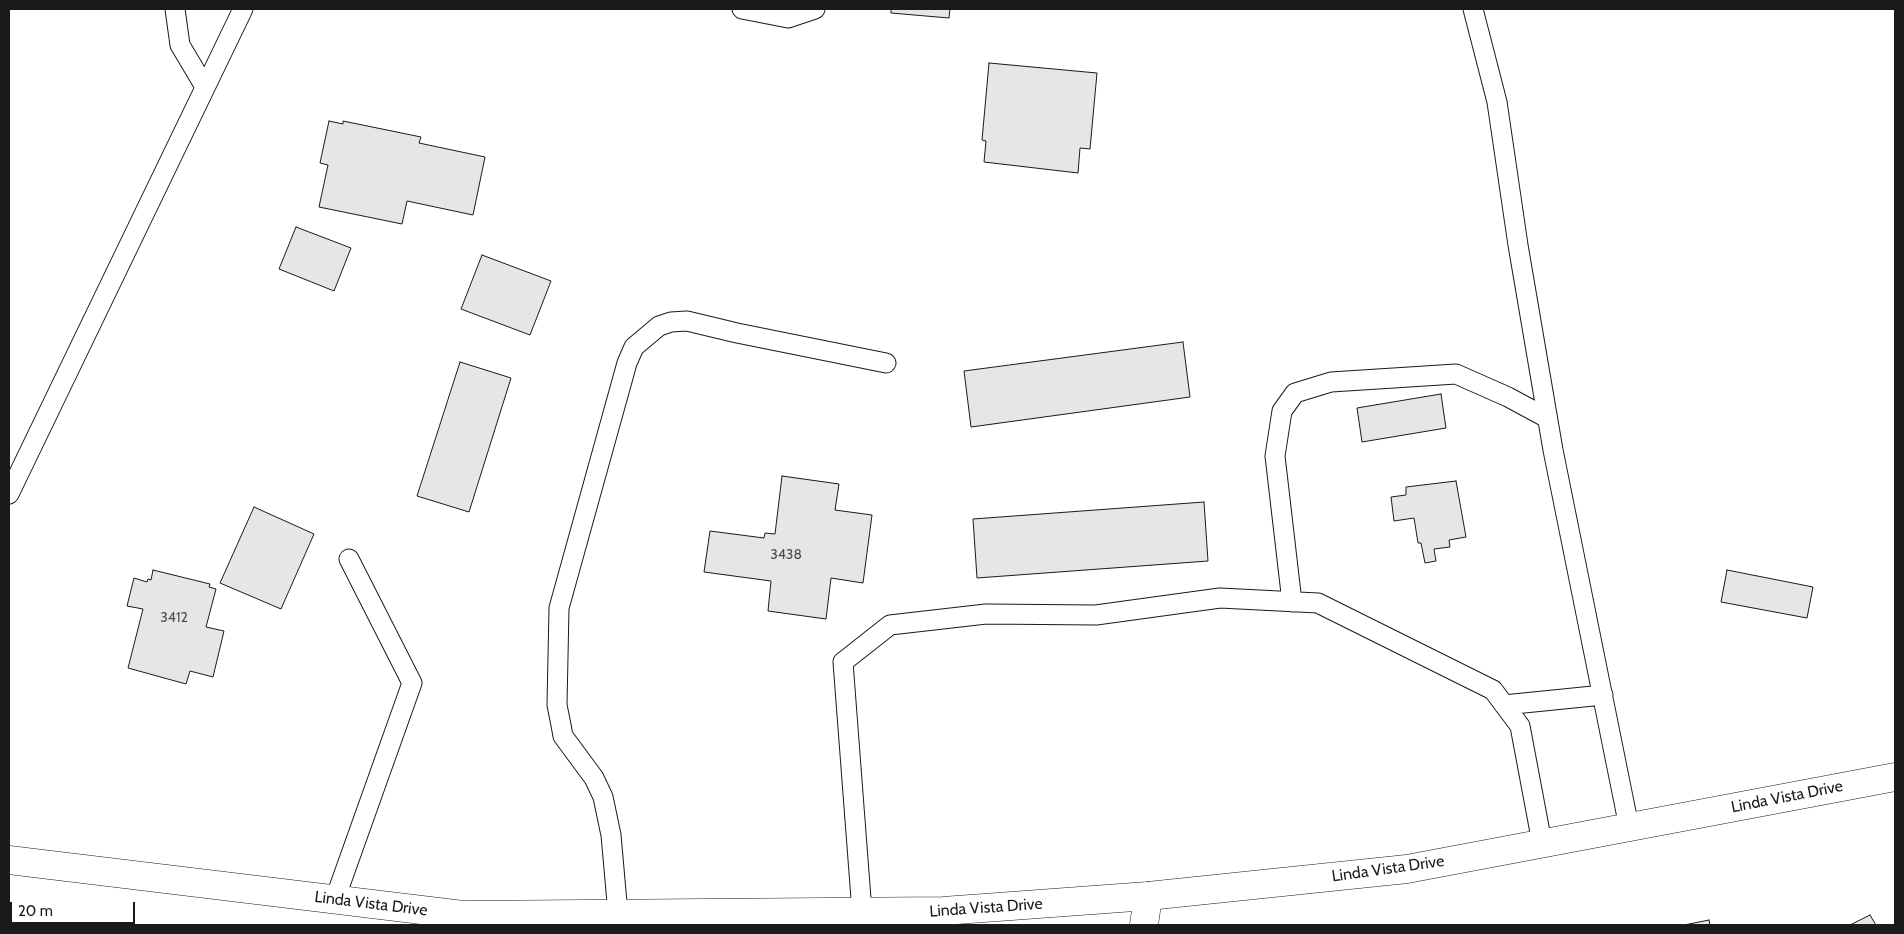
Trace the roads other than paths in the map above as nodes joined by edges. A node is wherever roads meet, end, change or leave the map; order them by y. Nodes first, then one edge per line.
1 (175, 9) edge
2 (243, 9) edge
3 (742, 9) edge
4 (815, 9) edge
5 (1473, 9) edge
6 (205, 87) junction
7 (886, 363) dead end
8 (1548, 418) junction
9 (9, 494) edge
10 (348, 558) dead end
11 (1292, 602) junction
12 (1603, 695) junction
13 (1504, 705) junction
14 (1895, 777) edge
15 (1630, 827) junction
16 (1542, 844) junction
17 (9, 860) edge
18 (1148, 896) junction
19 (335, 899) junction
20 (862, 912) junction
21 (618, 914) junction
22 (1144, 925) edge

1 - 6 lane
2 - 6 lane
3 - 4 lane
5 - 8 lane
6 - 9 lane
7 - 21 lane
8 - 11 lane
8 - 12 lane
10 - 19 lane
11 - 13 lane
11 - 20 lane
12 - 13 lane
12 - 15 lane
13 - 16 lane
14 - 15 street, Linda Vista Drive
15 - 16 street, Linda Vista Drive
16 - 18 street, Linda Vista Drive
17 - 19 street, Linda Vista Drive
18 - 20 street, Linda Vista Drive
18 - 22 street
19 - 21 street, Linda Vista Drive
20 - 21 street, Linda Vista Drive

